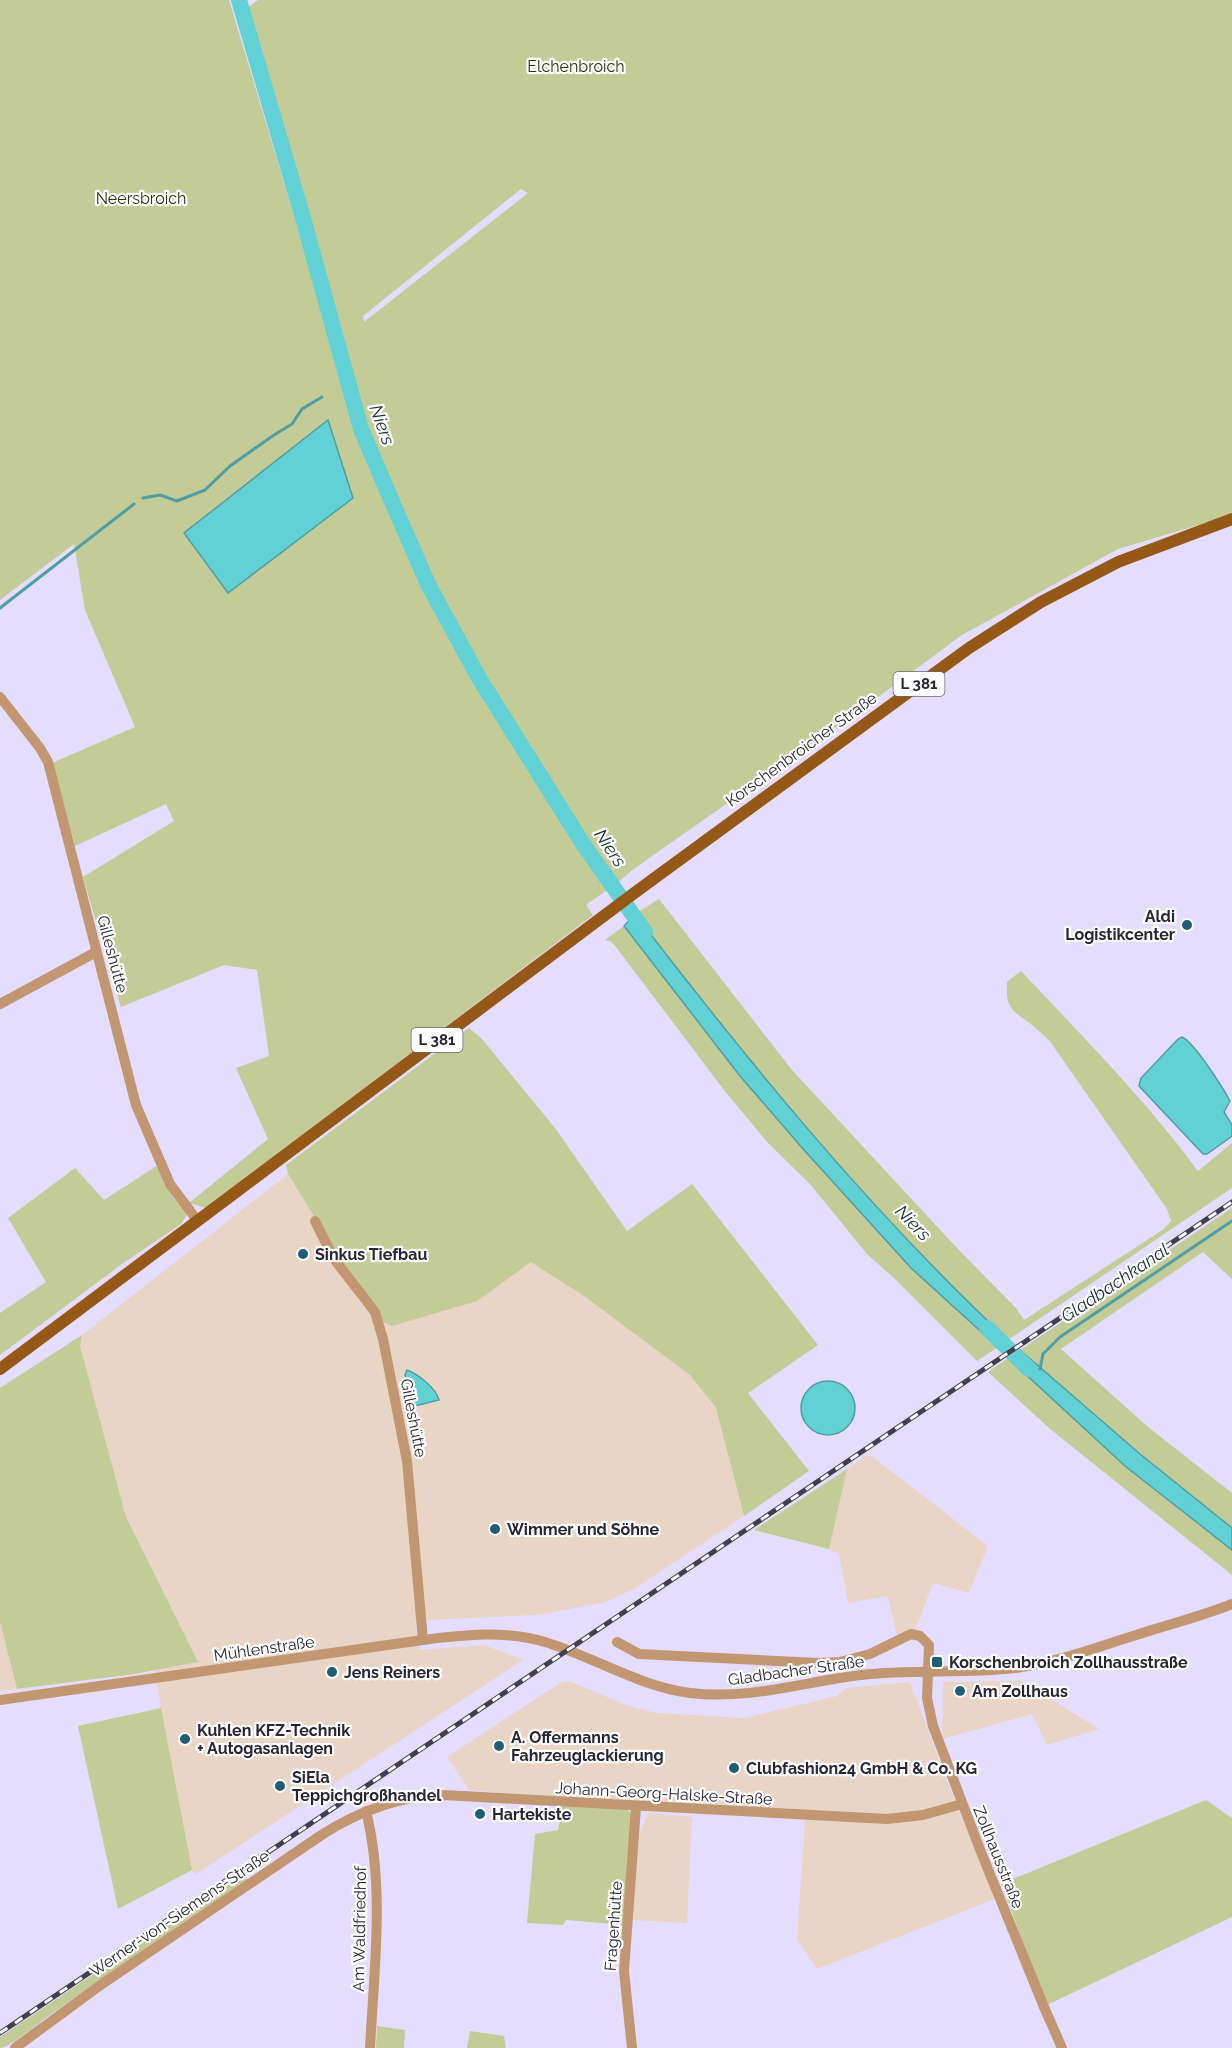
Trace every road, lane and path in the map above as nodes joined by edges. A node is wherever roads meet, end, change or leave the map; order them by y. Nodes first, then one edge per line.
1 (1232, 519) edge
2 (0, 697) edge
3 (96, 952) junction
4 (0, 1004) edge
5 (197, 1220) junction
6 (315, 1221) dead end
7 (0, 1369) edge
8 (1232, 1604) edge
9 (533, 1639) joint
10 (423, 1640) junction
11 (617, 1642) dead end
12 (929, 1671) junction
13 (0, 1700) edge
14 (962, 1804) junction
15 (636, 1807) junction
16 (366, 1811) junction
17 (15, 2048) edge
18 (370, 2048) edge
19 (632, 2048) edge
20 (1062, 2048) edge

1 - 5 main road, Korschenbroicher Straße / L 381
2 - 3 street, Gilleshütte
3 - 4 street
3 - 5 street, Gilleshütte
5 - 7 main road, L 381
6 - 10 street, Gilleshütte
8 - 12 street, Gladbacher Straße
9 - 10 street, Mühlenstraße
9 - 12 street, Gladbacher Straße
10 - 13 street, Mühlenstraße
11 - 12 street, Gladbacher Straße
12 - 14 street, Zollhausstraße
14 - 15 street, Johann-Georg-Halske-Straße
14 - 20 street, Zollhausstraße
15 - 16 street, Johann-Georg-Halske-Straße
15 - 19 street, Fragenhütte
16 - 17 street, Werner-von-Siemens-Straße
16 - 18 street, Am Waldfriedhof

